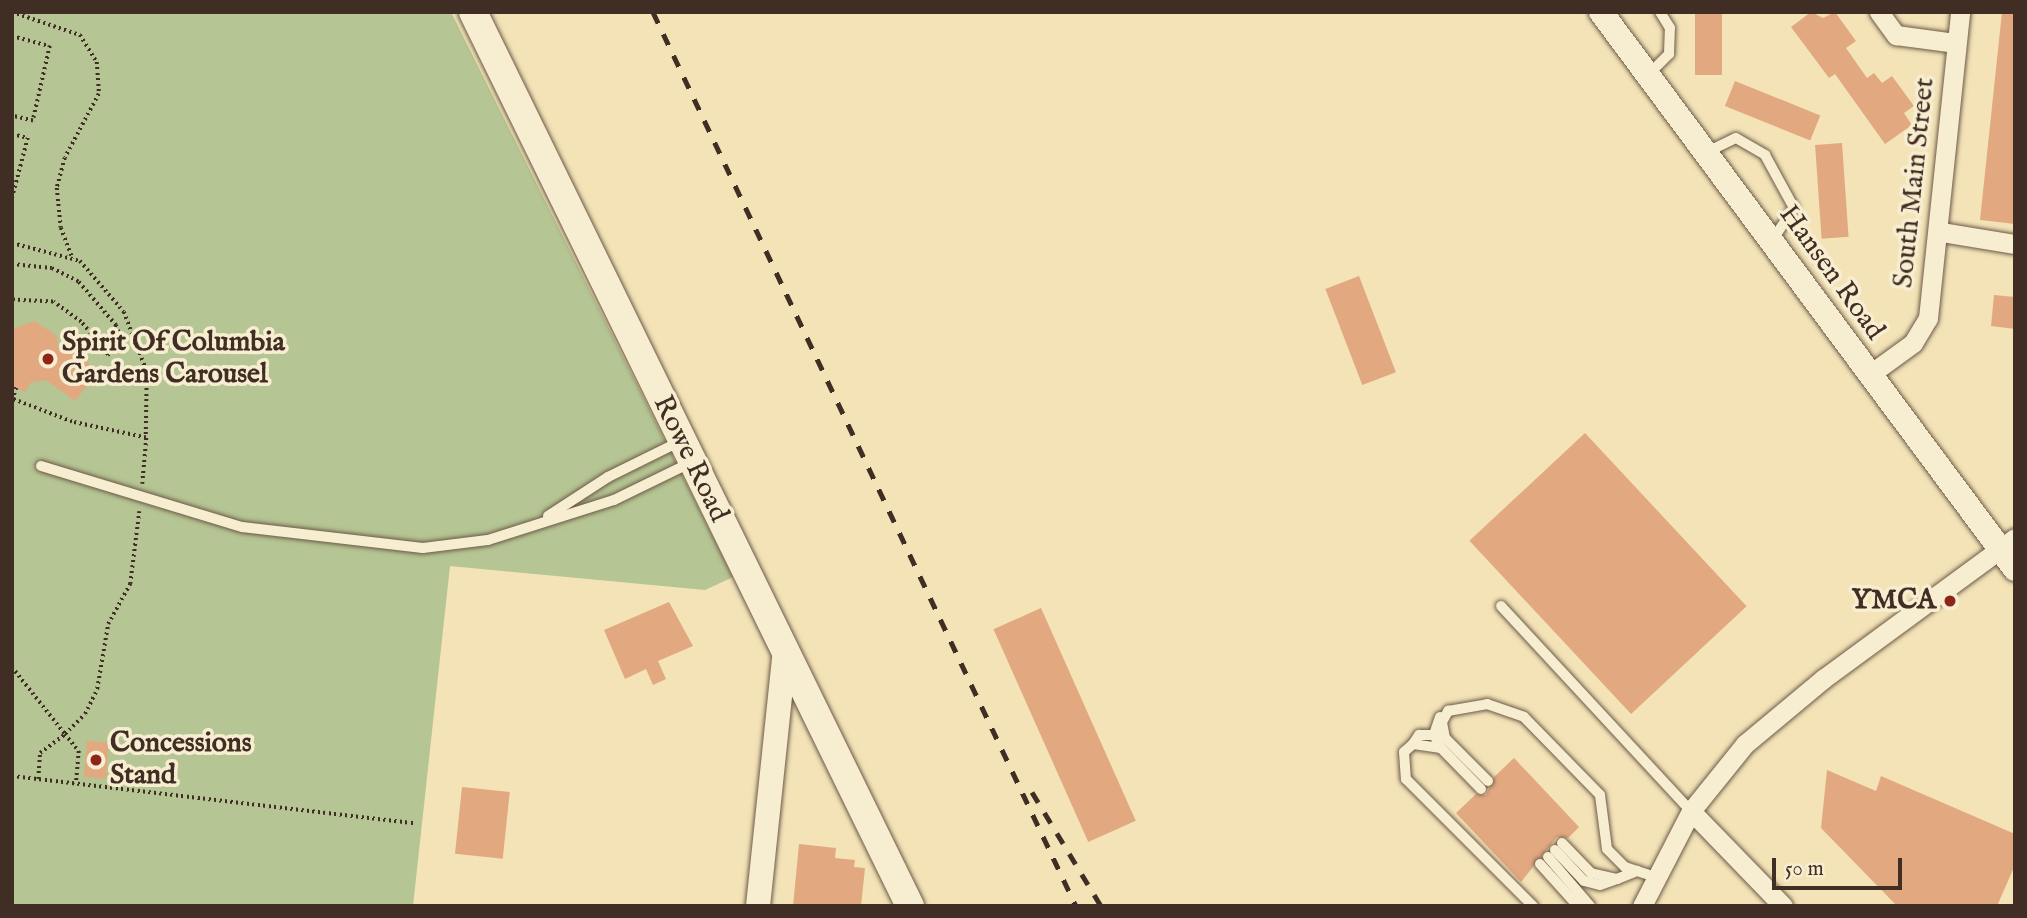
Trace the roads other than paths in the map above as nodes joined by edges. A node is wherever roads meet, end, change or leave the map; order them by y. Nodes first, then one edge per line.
1 (473, 12) edge
2 (1601, 12) edge
3 (1660, 12) edge
4 (1879, 12) edge
5 (1960, 12) edge
6 (1956, 43) junction
7 (1647, 76) junction
8 (1706, 153) junction
9 (1941, 232) junction
10 (1771, 242) junction
11 (2015, 244) edge
12 (1869, 375) junction
13 (687, 451) junction
14 (41, 466) dead end
15 (542, 521) junction
16 (2008, 543) edge
17 (2015, 569) edge
18 (1501, 606) dead end
19 (783, 657) junction
20 (1448, 711) junction
21 (1434, 734) junction
22 (1445, 738) junction
23 (1412, 744) junction
24 (1441, 748) junction
25 (1691, 811) junction
26 (1551, 854) junction
27 (1646, 874) junction
28 (758, 906) edge
29 (910, 906) edge
30 (1533, 906) edge
31 (1578, 906) edge
32 (1590, 906) edge
33 (1642, 906) edge
34 (1783, 906) edge

1 - 13 main road, Rowe Road
2 - 7 street, Hansen Road
3 - 7 lane
4 - 6 street
5 - 6 street, South Main Street
6 - 9 street, South Main Street
7 - 8 street, Hansen Road
8 - 10 street, Hansen Road
8 - 10 lane
9 - 11 street
9 - 12 street, South Main Street
10 - 12 street, Hansen Road
12 - 16 street, Hansen Road
13 - 15 lane
13 - 15 lane
13 - 19 main road, Rowe Road
14 - 15 lane
16 - 17 street, Hansen Road
16 - 25 street
18 - 25 lane
19 - 28 street
19 - 29 main road, Rowe Road
20 - 21 lane
20 - 22 lane
20 - 27 lane
21 - 22 lane
21 - 23 lane
21 - 24 lane
22 - 24 lane
23 - 24 lane
23 - 30 lane
25 - 27 street
25 - 34 street
26 - 27 lane
26 - 31 lane
26 - 32 lane
27 - 33 street

